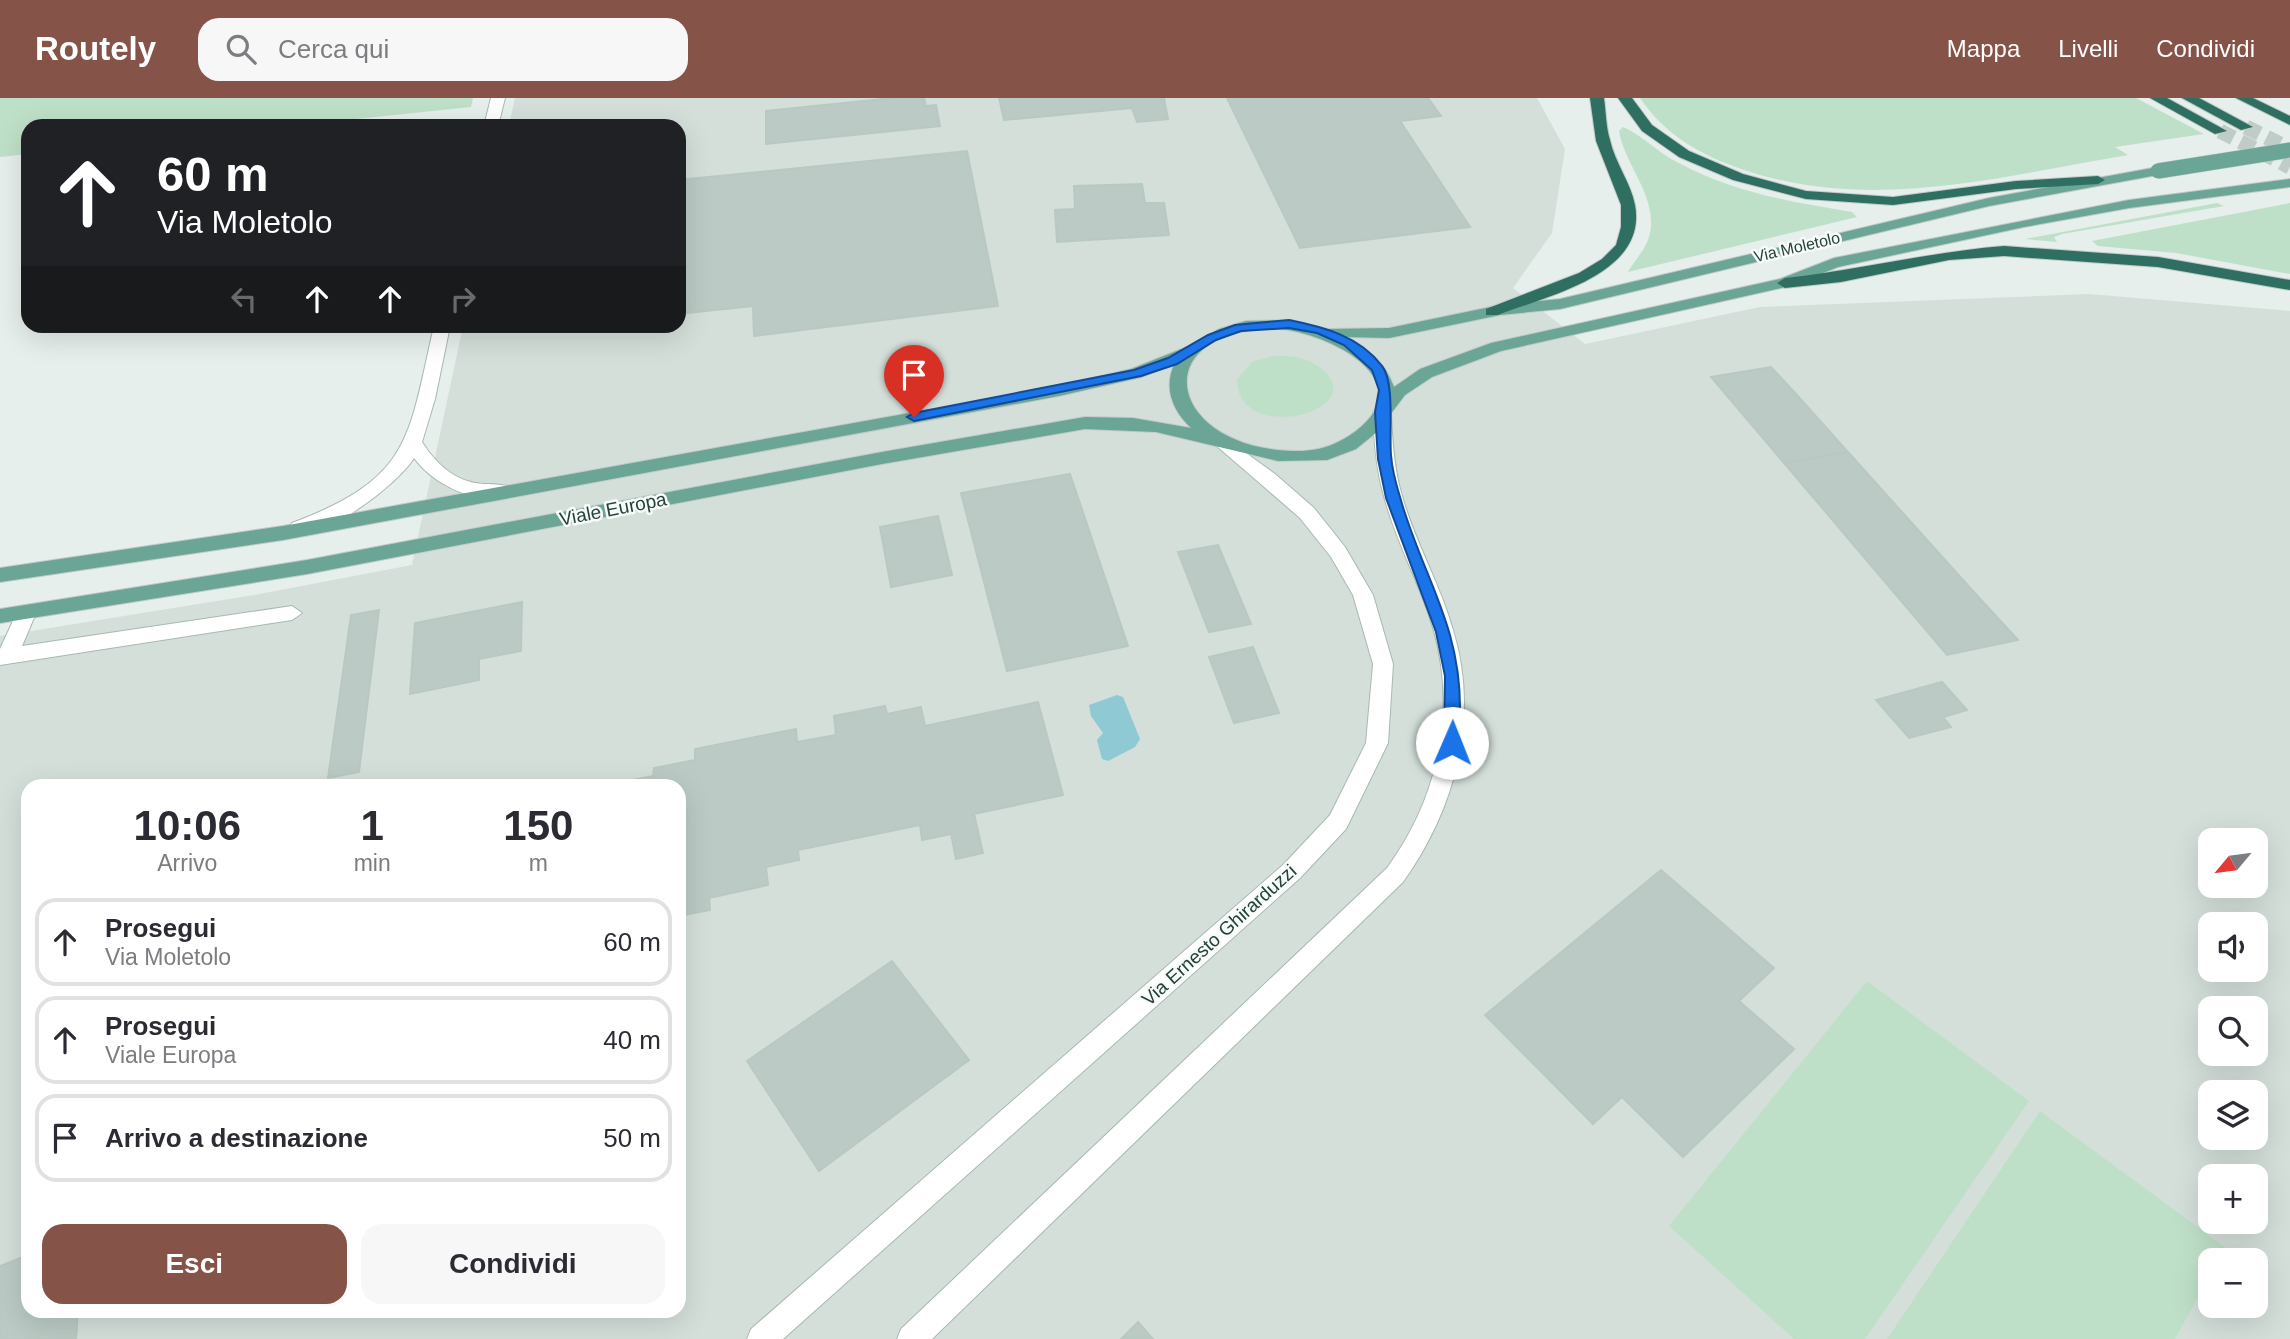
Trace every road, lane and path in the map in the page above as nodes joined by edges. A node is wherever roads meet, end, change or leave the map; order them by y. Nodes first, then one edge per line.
1 (498, 98) edge
2 (1597, 98) edge
3 (1625, 98) edge
4 (2157, 98) edge
5 (2189, 98) edge
6 (2243, 98) edge
7 (2274, 98) edge
8 (2290, 113) edge
9 (493, 119) edge
10 (2246, 127) tunnel mouth
11 (2220, 131) tunnel mouth
12 (2290, 150) edge
13 (2098, 180) junction
14 (2290, 183) edge
15 (1785, 283) junction
16 (2290, 285) edge
17 (1492, 312) junction
18 (1304, 326) junction
19 (440, 333) edge
20 (1200, 345) junction
21 (1382, 412) junction
22 (413, 443) junction
23 (1225, 443) junction
24 (510, 491) junction
25 (284, 533) junction
26 (0, 575) edge
27 (26, 613) junction
28 (292, 613) dead end
29 (0, 616) edge
30 (3, 657) edge
31 (761, 1339) edge
32 (911, 1339) edge

1 - 9 street
2 - 17 highway
3 - 13 highway
4 - 11 highway
5 - 10 highway
6 - 8 highway
7 - 8 highway
12 - 13 main road, Via Moletolo, bridge
13 - 17 main road, Via Moletolo
14 - 15 main road, Via Moletolo
15 - 16 highway
15 - 21 main road, Via Moletolo
17 - 18 main road, Via Moletolo
18 - 20 main road, Via Moletolo
18 - 21 main road, Via Moletolo
19 - 22 street
20 - 23 main road, Via Moletolo
20 - 24 main road, Viale Europa
21 - 23 main road, Via Moletolo
21 - 32 street
22 - 24 street
22 - 25 street
23 - 27 main road, Viale Europa
23 - 31 street, Via Ernesto Ghirarduzzi
24 - 25 main road, Viale Europa
25 - 26 main road, Viale Europa
27 - 29 main road, Viale Europa
27 - 30 street
28 - 30 street

